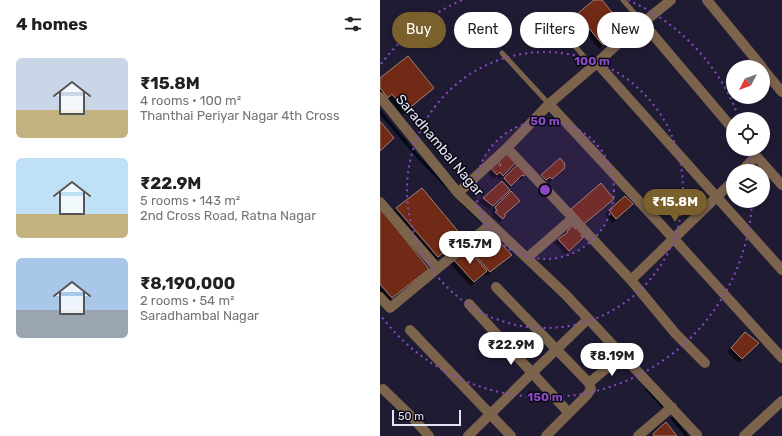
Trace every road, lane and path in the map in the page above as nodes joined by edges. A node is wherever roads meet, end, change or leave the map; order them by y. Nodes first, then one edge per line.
1 (623, 0) edge
2 (671, 0) edge
3 (707, 0) edge
4 (633, 12) edge
5 (654, 14) edge
6 (654, 36) edge
7 (579, 48) edge
8 (613, 48) edge
9 (502, 53) dead end
10 (756, 60) edge
11 (595, 65) junction
12 (770, 78) edge
13 (782, 92) edge
14 (380, 97) edge
15 (549, 104) junction
16 (726, 121) edge
17 (506, 148) junction
18 (756, 156) edge
19 (782, 185) edge
20 (726, 188) edge
21 (458, 193) junction
22 (717, 198) junction
23 (380, 202) edge
24 (572, 218) junction
25 (491, 224) junction
26 (674, 239) junction
27 (527, 258) junction
28 (437, 268) junction
29 (782, 270) edge
30 (631, 280) junction
31 (496, 287) dead end
32 (380, 297) edge
33 (469, 304) dead end
34 (588, 319) junction
35 (410, 330) dead end
36 (556, 350) junction
37 (622, 355) junction
38 (782, 358) edge
39 (705, 364) dead end
40 (532, 372) junction
41 (589, 383) junction
42 (383, 389) dead end
43 (782, 401) edge
44 (672, 407) junction
45 (569, 413) junction
46 (490, 415) junction
47 (696, 435) dead end
48 (429, 436) edge
49 (468, 436) edge
50 (511, 436) edge
51 (546, 436) edge
52 (638, 436) edge
53 (744, 436) edge

1 - 4 lane
2 - 5 street
3 - 10 street
6 - 16 street
7 - 11 lane
8 - 11 street
9 - 15 lane
11 - 15 street
11 - 22 street
12 - 13 street
14 - 21 street, Saradhambal Nagar
15 - 17 street
15 - 26 street
17 - 21 street
17 - 24 street
18 - 19 street
20 - 22 street
21 - 25 street, Saradhambal Nagar
22 - 26 street
22 - 29 street
23 - 28 street
24 - 27 street
24 - 30 street
25 - 27 street, Saradhambal Nagar
25 - 28 street
26 - 30 street
26 - 38 street
27 - 34 street, Saradhambal Nagar
28 - 32 street
30 - 39 street
31 - 36 street
33 - 40 street
34 - 36 street
34 - 37 street, Saradhambal Nagar
35 - 46 street
36 - 40 street
36 - 41 street
37 - 41 street
37 - 44 street, Saradhambal Nagar
40 - 45 street
40 - 46 street
41 - 45 street
42 - 48 street
43 - 53 street
44 - 47 street, Saradhambal Nagar
44 - 52 street
45 - 51 street
46 - 49 street
46 - 50 street

